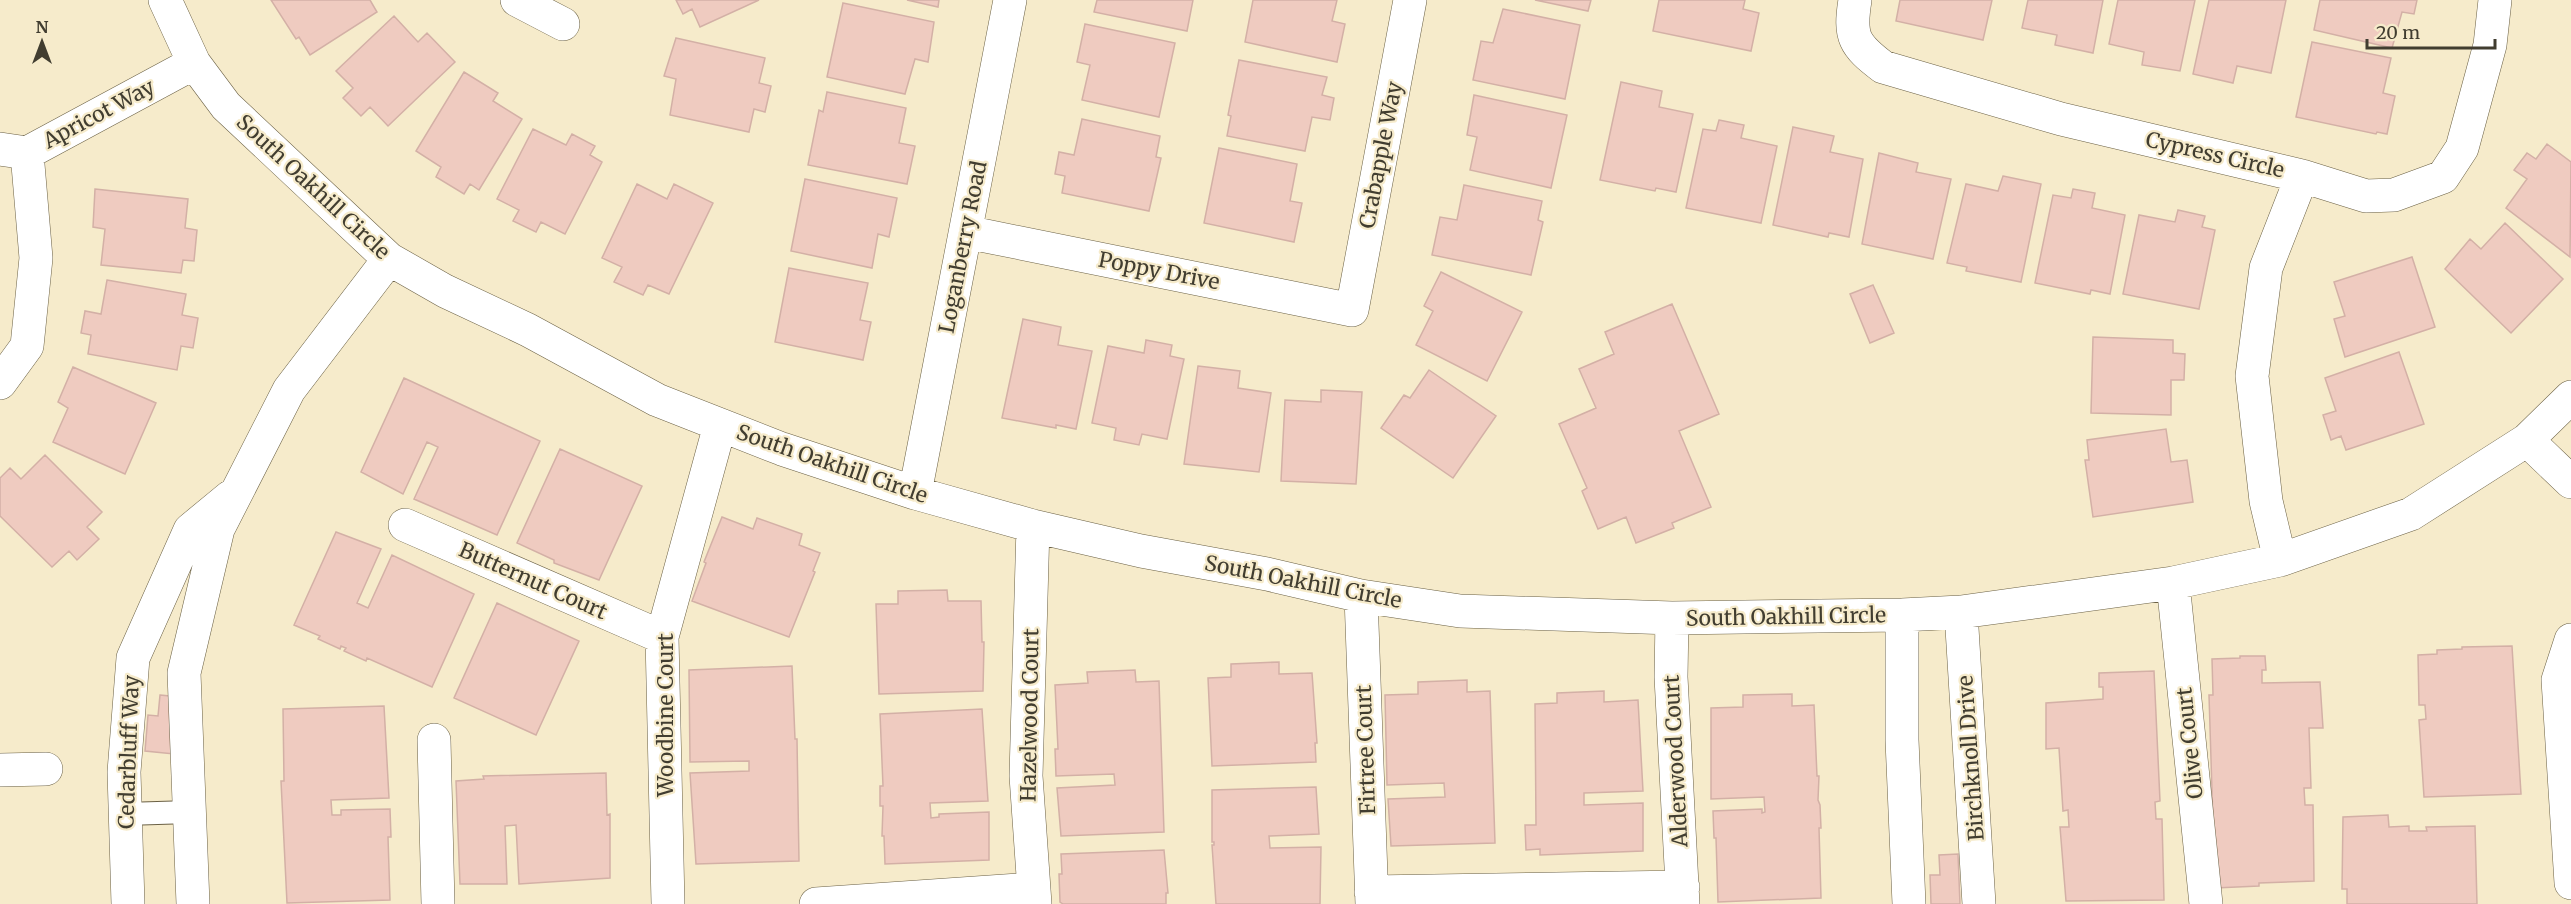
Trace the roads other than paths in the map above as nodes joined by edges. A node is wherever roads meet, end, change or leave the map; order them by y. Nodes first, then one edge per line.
1 (165, 0) edge
2 (517, 0) edge
3 (1010, 0) edge
4 (1410, 0) edge
5 (1855, 0) edge
6 (2495, 0) edge
7 (563, 24) dead end
8 (194, 63) junction
9 (13, 151) edge
10 (2302, 176) junction
11 (966, 232) junction
12 (389, 259) junction
13 (1352, 310) joint
14 (0, 383) edge
15 (2571, 397) edge
16 (720, 425) junction
17 (2527, 440) junction
18 (2571, 482) edge
19 (238, 490) junction
20 (915, 493) junction
21 (405, 525) dead end
22 (1034, 526) junction
23 (2280, 560) junction
24 (2174, 583) junction
25 (1361, 596) junction
26 (1961, 612) junction
27 (1902, 615) junction
28 (1672, 618) junction
29 (662, 637) junction
30 (2571, 640) edge
31 (434, 740) dead end
32 (46, 769) dead end
33 (0, 770) edge
34 (190, 812) junction
35 (125, 814) junction
36 (2571, 884) edge
37 (1683, 896) edge
38 (1034, 897) edge
39 (1372, 898) edge
40 (128, 904) edge
41 (193, 904) edge
42 (438, 904) edge
43 (668, 904) edge
44 (816, 904) edge
45 (1909, 904) edge
46 (1979, 904) edge
47 (2206, 904) edge

1 - 8 street, South Oakhill Circle
2 - 7 street
3 - 11 street, Loganberry Road
4 - 13 street, Crabapple Way
5 - 10 street, Cypress Circle
6 - 10 street, Cypress Circle
8 - 9 street, Apricot Way
8 - 12 street, South Oakhill Circle
9 - 14 street
10 - 23 street
11 - 13 street, Poppy Drive
11 - 20 street, Loganberry Road
12 - 16 street, South Oakhill Circle
12 - 19 street, Cedarbluff Way
15 - 17 street, South Oakhill Circle
16 - 20 street, South Oakhill Circle
16 - 29 street, Woodbine Court
17 - 18 street
17 - 23 street, South Oakhill Circle
19 - 34 street, Cedarbluff Way
19 - 35 street, Cedarbluff Way
20 - 22 street, South Oakhill Circle
21 - 29 street, Butternut Court
22 - 25 street, South Oakhill Circle
22 - 38 street, Hazelwood Court
23 - 24 street, South Oakhill Circle
24 - 26 street, South Oakhill Circle
24 - 47 street, Olive Court
25 - 28 street, South Oakhill Circle
25 - 39 street, Firtree Court
26 - 27 street, South Oakhill Circle
26 - 46 street, Birchknoll Drive
27 - 28 street, South Oakhill Circle
27 - 45 street
28 - 37 street, Alderwood Court
29 - 43 street, Woodbine Court
30 - 36 street
31 - 42 street
32 - 33 street
34 - 35 lane
34 - 41 street, Cedarbluff Way
35 - 40 street, Cedarbluff Way
37 - 39 street
38 - 44 street

